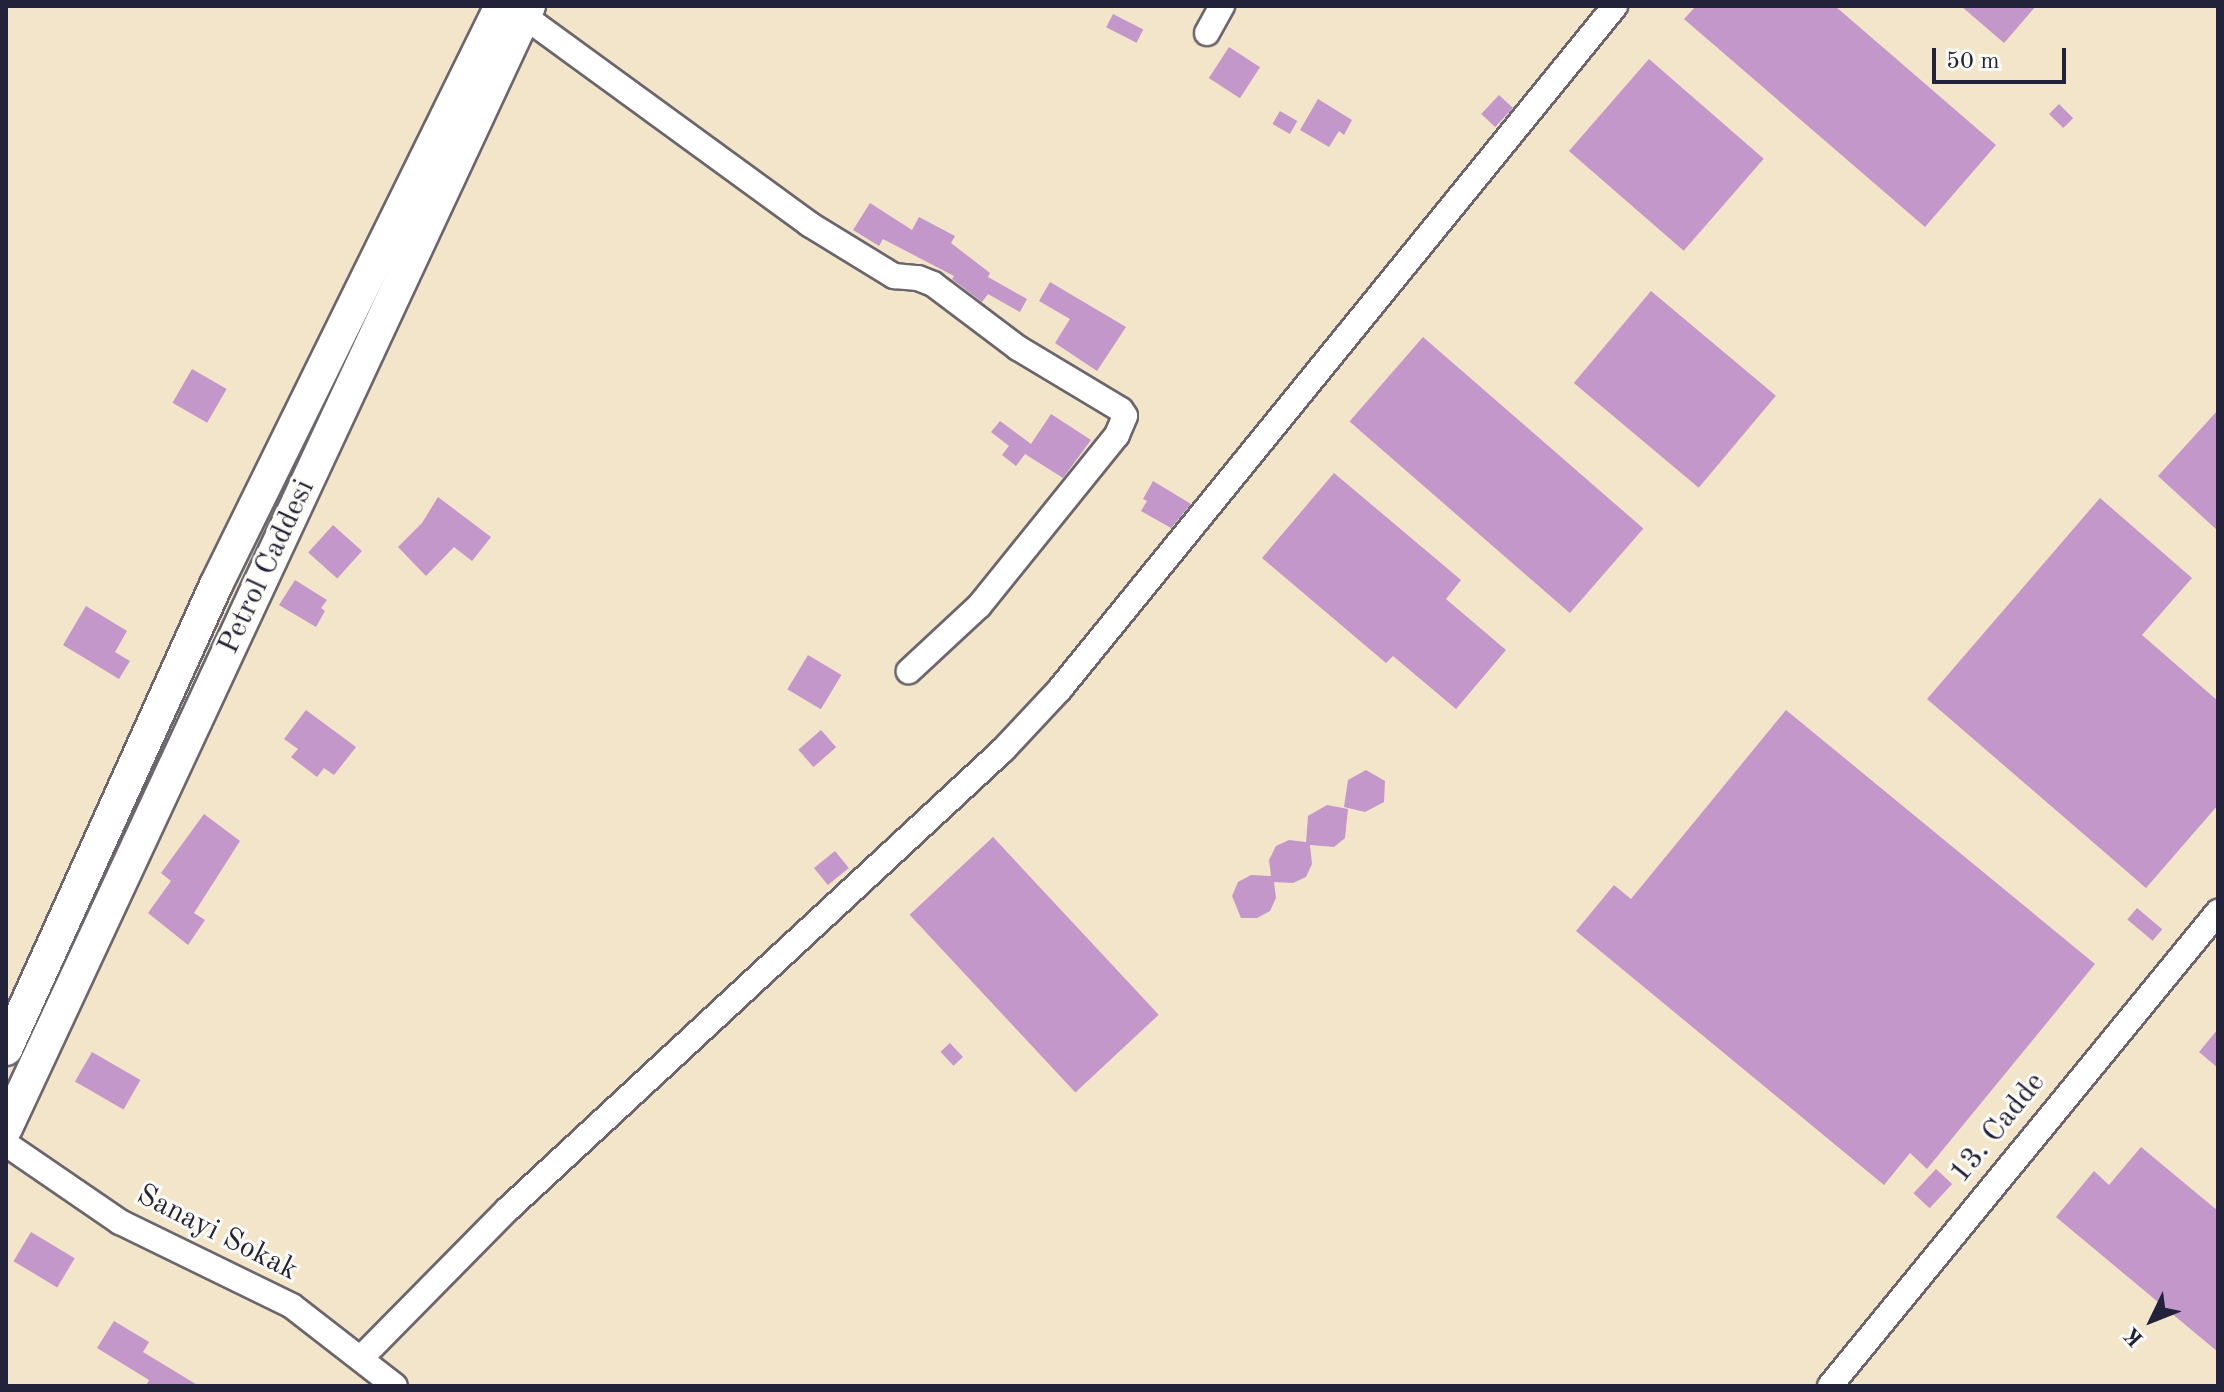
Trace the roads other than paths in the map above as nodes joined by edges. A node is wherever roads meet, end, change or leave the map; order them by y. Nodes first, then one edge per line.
1 (1222, 6) edge
2 (1615, 6) edge
3 (518, 9) edge
4 (1207, 33) dead end
5 (909, 671) dead end
6 (2218, 912) edge
7 (6, 1049) edge
8 (6, 1128) edge
9 (6, 1144) edge
10 (361, 1358) junction
11 (395, 1386) edge
12 (1830, 1386) edge

1 - 4 street
2 - 10 street
3 - 5 street
3 - 7 main road, Petrol Caddesi
3 - 8 main road, Petrol Caddesi
6 - 12 street, 13. Cadde
9 - 10 street, Sanayi Sokak
10 - 11 street, Sanayi Sokak

